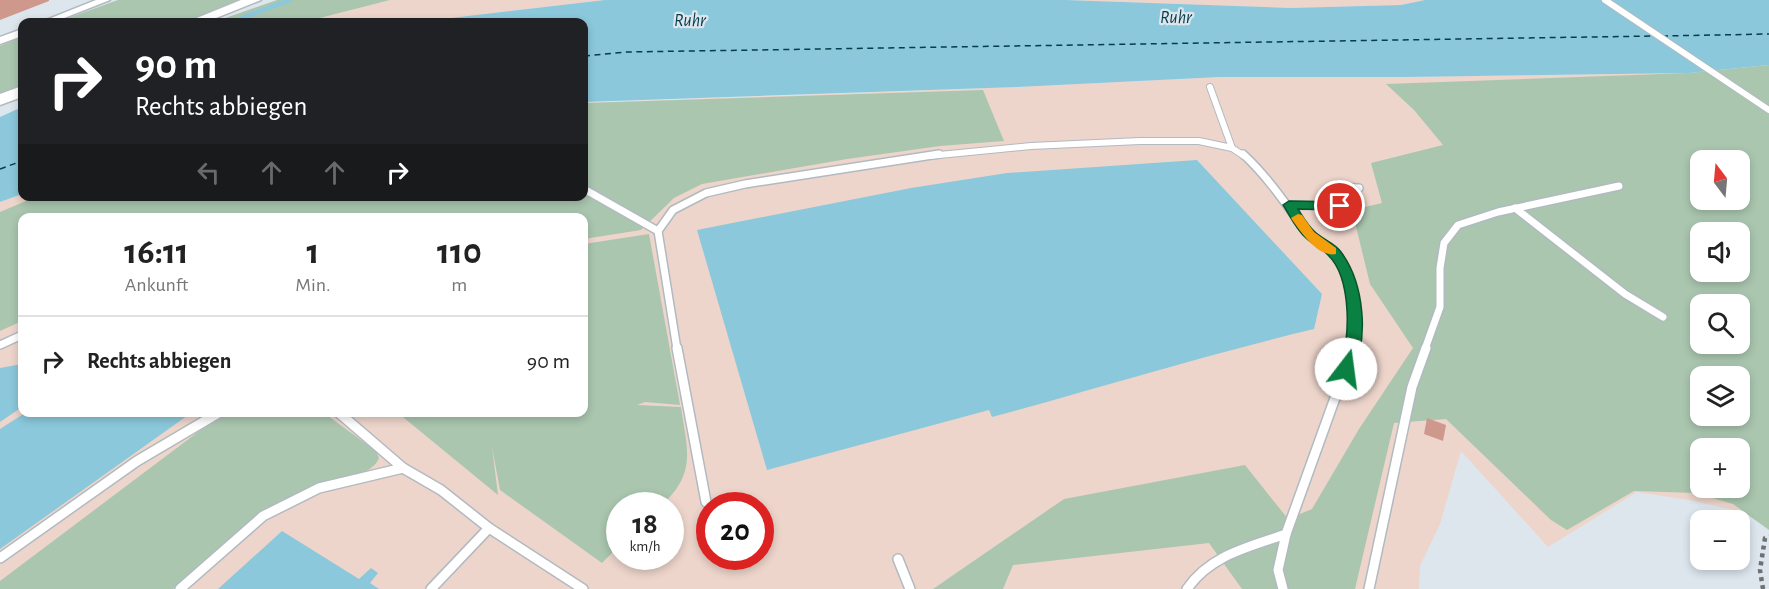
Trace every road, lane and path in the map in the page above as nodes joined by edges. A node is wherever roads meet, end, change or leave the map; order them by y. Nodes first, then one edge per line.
1 (105, 0) edge
2 (254, 0) edge
3 (1605, 0) edge
4 (57, 18) edge
5 (205, 18) edge
6 (18, 34) edge
7 (0, 41) edge
8 (1210, 87) dead end
9 (18, 93) edge
10 (0, 100) edge
11 (1769, 110) edge
12 (1232, 148) junction
13 (1619, 186) dead end
14 (1359, 188) dead end
15 (588, 191) edge
16 (1289, 205) junction
17 (1515, 208) junction
18 (658, 231) junction
19 (1663, 317) dead end
20 (18, 337) edge
21 (0, 345) edge
22 (212, 417) edge
23 (344, 417) edge
24 (403, 468) junction
25 (704, 492) edge
26 (489, 528) junction
27 (1286, 534) junction
28 (1769, 536) edge
29 (0, 558) edge
30 (898, 559) dead end
31 (180, 589) edge
32 (430, 589) edge
33 (583, 589) edge
34 (910, 589) edge
35 (1187, 589) edge
36 (1283, 589) edge
37 (1369, 589) edge
38 (1763, 589) edge

1 - 4 street
2 - 5 main road
3 - 11 lane
6 - 7 street
8 - 12 lane
9 - 10 main road
12 - 16 lane
12 - 18 lane
13 - 17 lane
14 - 16 lane
15 - 18 lane
16 - 27 lane
17 - 19 lane
17 - 37 lane
18 - 25 lane
20 - 21 lane
22 - 29 lane
23 - 24 lane
24 - 26 lane
24 - 31 lane
26 - 32 lane
26 - 33 lane
27 - 35 lane
27 - 36 lane
28 - 38 path
30 - 34 lane

